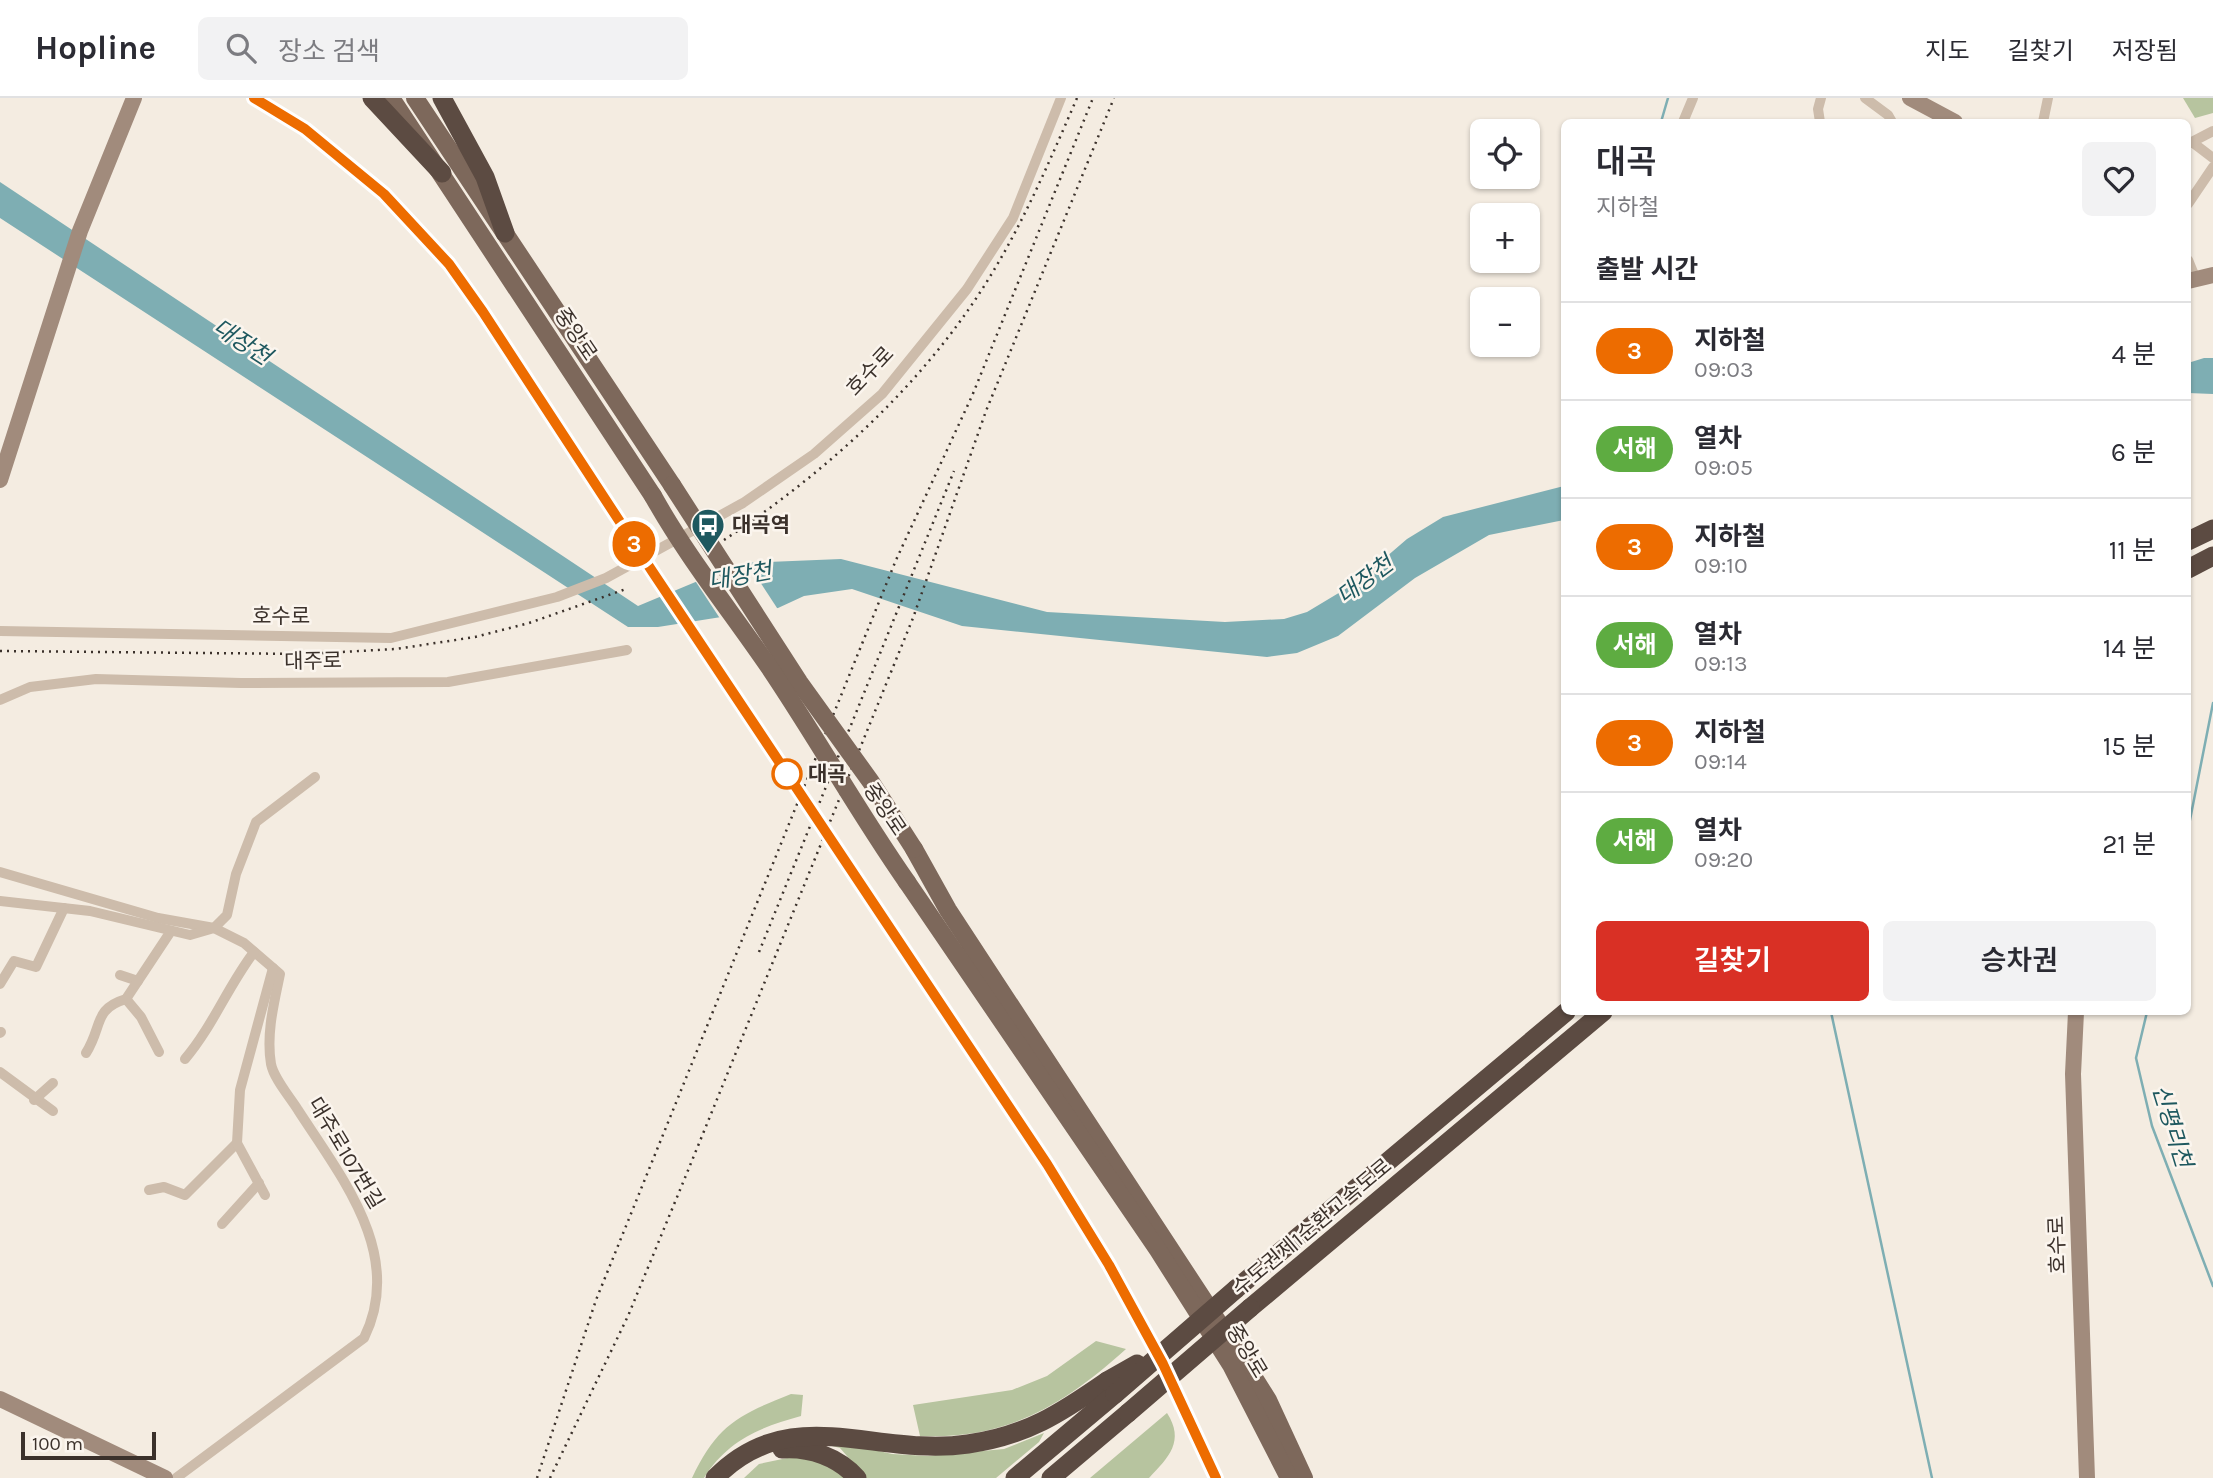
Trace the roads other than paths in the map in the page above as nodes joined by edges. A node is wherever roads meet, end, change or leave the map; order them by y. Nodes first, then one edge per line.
1 (134, 98) edge
2 (372, 98) edge
3 (391, 98) edge
4 (415, 98) edge
5 (442, 98) edge
6 (1061, 98) edge
7 (1693, 98) edge
8 (1821, 98) edge
9 (1865, 98) edge
10 (1910, 98) edge
11 (2048, 98) edge
12 (1684, 119) edge
13 (1820, 119) edge
14 (1890, 119) edge
15 (1949, 119) edge
16 (2044, 119) edge
17 (2213, 131) edge
18 (2191, 142) edge
19 (2191, 144) edge
20 (2213, 158) edge
21 (2213, 167) edge
22 (442, 173) junction
23 (2191, 200) edge
24 (505, 233) junction
25 (2213, 275) edge
26 (2191, 279) edge
27 (0, 480) edge
28 (2213, 529) edge
29 (2191, 540) edge
30 (2213, 556) edge
31 (2191, 567) edge
32 (0, 631) edge
33 (627, 650) dead end
34 (0, 700) edge
35 (315, 777) dead end
36 (0, 872) edge
37 (0, 901) edge
38 (64, 908) junction
39 (214, 928) junction
40 (171, 931) junction
41 (254, 952) junction
42 (273, 968) junction
43 (120, 975) dead end
44 (138, 981) junction
45 (0, 984) edge
46 (126, 999) junction
47 (1562, 1015) edge
48 (1599, 1015) edge
49 (2076, 1015) edge
50 (159, 1052) dead end
51 (86, 1053) dead end
52 (185, 1059) dead end
53 (0, 1072) edge
54 (53, 1083) dead end
55 (34, 1100) junction
56 (53, 1111) dead end
57 (237, 1143) junction
58 (259, 1183) junction
59 (149, 1190) dead end
60 (265, 1195) dead end
61 (222, 1224) dead end
62 (1111, 1387) junction
63 (0, 1399) edge
64 (156, 1476) edge
65 (1054, 1476) edge
66 (176, 1478) edge
67 (715, 1478) edge
68 (731, 1478) edge
69 (857, 1478) edge
70 (1015, 1478) edge
71 (1289, 1478) edge
72 (1304, 1478) edge
73 (2087, 1478) edge

1 - 27 street
2 - 22 highway
3 - 22 main road, 중앙로
4 - 24 main road, 중앙로
5 - 24 highway
6 - 32 street, 호수로
7 - 12 street
8 - 13 street
9 - 14 street
10 - 15 street
11 - 16 street
17 - 18 street
19 - 20 street
21 - 23 street
22 - 71 main road, 중앙로, bridge
24 - 72 main road, 중앙로, bridge
25 - 26 street
28 - 29 highway
30 - 31 highway
33 - 34 street, 대주로
35 - 39 street
36 - 39 street
37 - 38 street
38 - 40 street
38 - 45 street
39 - 40 street
39 - 41 street
40 - 44 street
41 - 42 street
41 - 52 street
42 - 57 street
42 - 66 street, 대주로107번길
43 - 44 street
44 - 46 street
46 - 50 street
46 - 51 street
47 - 62 highway, 수도권제1순환고속도로, bridge
48 - 65 highway, 수도권제1순환고속도로, bridge
49 - 73 street, 호수로
53 - 55 street
54 - 55 street
55 - 56 street
57 - 58 street
57 - 59 street
58 - 60 street
58 - 61 street
62 - 67 highway
62 - 70 highway, 수도권제1순환고속도로
63 - 64 street
68 - 69 highway

